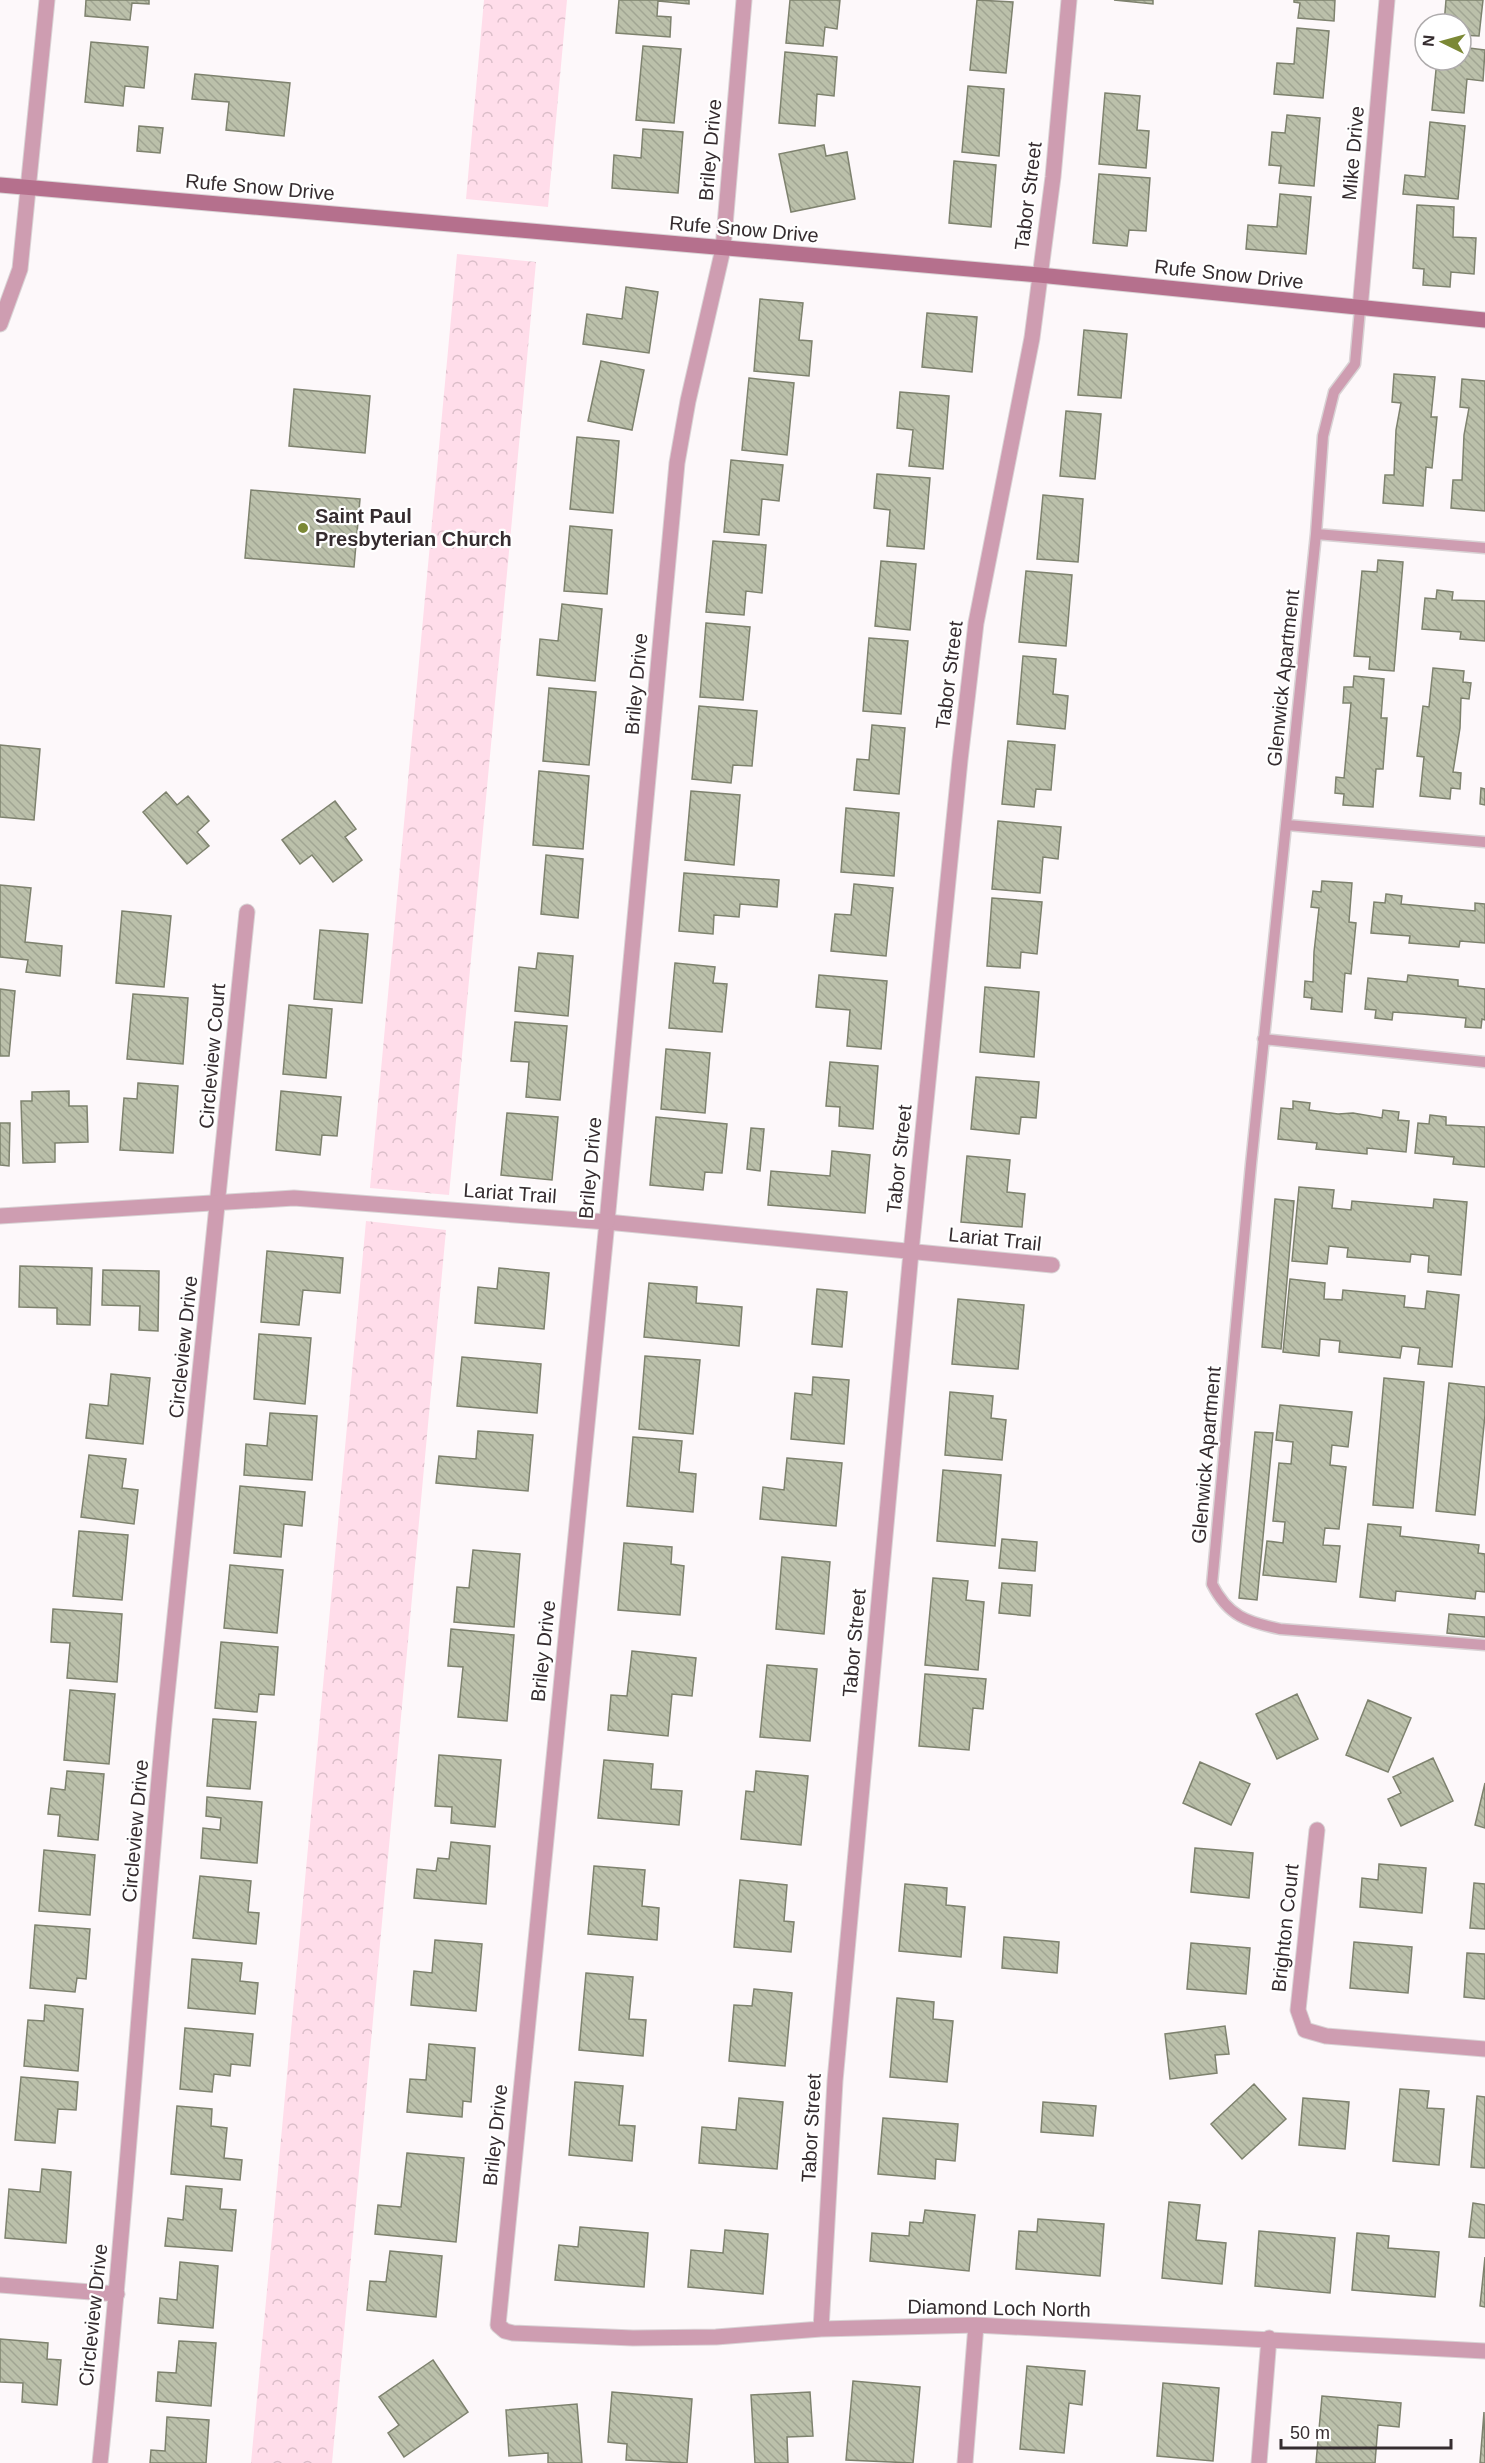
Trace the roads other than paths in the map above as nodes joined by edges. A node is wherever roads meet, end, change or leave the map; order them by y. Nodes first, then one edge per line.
1 (47, 0) edge
2 (744, 0) edge
3 (1069, 0) edge
4 (1388, 0) edge
5 (0, 185) edge
6 (28, 188) junction
7 (723, 249) junction
8 (1039, 275) junction
9 (1360, 309) junction
10 (1485, 320) edge
11 (0, 324) edge
12 (1316, 534) junction
13 (1485, 548) edge
14 (1287, 825) junction
15 (1485, 842) edge
16 (247, 912) dead end
17 (1263, 1039) junction
18 (1485, 1062) edge
19 (219, 1204) junction
20 (0, 1216) edge
21 (606, 1222) junction
22 (910, 1252) junction
23 (1052, 1265) dead end
24 (1485, 1645) edge
25 (1317, 1830) dead end
26 (1485, 2049) edge
27 (0, 2285) edge
28 (117, 2294) junction
29 (976, 2325) junction
30 (821, 2329) junction
31 (513, 2333) joint
32 (1269, 2338) junction
33 (1485, 2351) edge
34 (100, 2463) edge
35 (965, 2463) edge
36 (1259, 2463) edge

1 - 6 street
2 - 7 street, Briley Drive
3 - 8 street, Tabor Street
4 - 9 street, Mike Drive
5 - 6 main road, Rufe Snow Drive
6 - 7 main road, Rufe Snow Drive
6 - 11 street
7 - 8 main road, Rufe Snow Drive
7 - 21 street, Briley Drive
8 - 9 main road, Rufe Snow Drive
8 - 22 street, Tabor Street
9 - 10 main road, Rufe Snow Drive
9 - 12 lane, Glenwick Apartment
12 - 13 lane
12 - 14 lane, Glenwick Apartment
14 - 15 lane
14 - 17 lane, Glenwick Apartment
16 - 19 street, Circleview Court
17 - 18 lane
17 - 24 lane, Glenwick Apartment
19 - 20 street, Lariat Trail
19 - 21 street, Lariat Trail
19 - 28 street, Circleview Drive
21 - 22 street, Lariat Trail
21 - 31 street, Briley Drive
22 - 23 street, Lariat Trail
22 - 30 street, Tabor Street
25 - 26 street, Brighton Court
27 - 28 street
28 - 34 street, Circleview Drive
29 - 30 street, Diamond Loch North
29 - 32 street, Diamond Loch North
29 - 35 street
30 - 31 street, Diamond Loch North
32 - 33 street, Diamond Loch North
32 - 36 street

